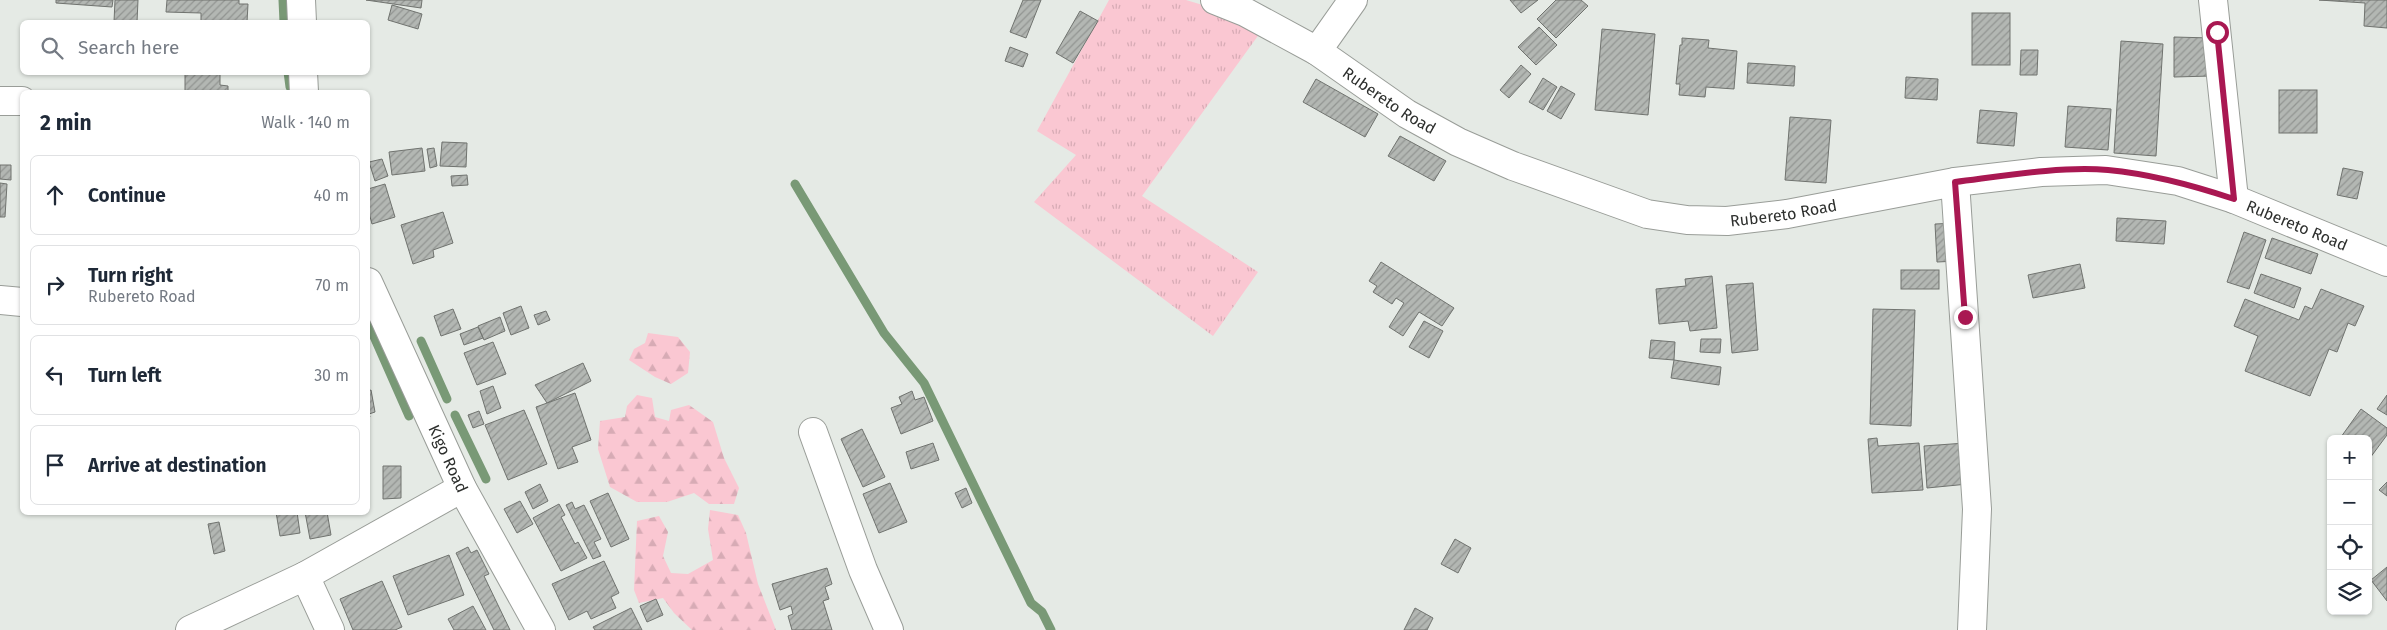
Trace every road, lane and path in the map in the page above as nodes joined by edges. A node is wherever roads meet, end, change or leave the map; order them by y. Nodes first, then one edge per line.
1 (301, 0) edge
2 (1215, 0) edge
3 (1353, 0) edge
4 (2213, 0) edge
5 (302, 20) edge
6 (1317, 51) junction
7 (303, 75) edge
8 (304, 90) edge
9 (0, 101) edge
10 (20, 101) edge
11 (1955, 182) junction
12 (2234, 199) junction
13 (2387, 262) edge
14 (370, 286) edge
15 (0, 300) edge
16 (20, 302) edge
17 (813, 432) dead end
18 (462, 488) junction
19 (305, 576) junction
20 (190, 630) edge
21 (330, 630) edge
22 (541, 630) edge
23 (889, 630) edge
24 (1972, 630) edge

1 - 5 street
2 - 6 street, Rubereto Road
3 - 6 street
4 - 12 street
6 - 11 street, Rubereto Road
7 - 8 street
9 - 10 street
11 - 12 street, Rubereto Road
11 - 24 street
12 - 13 street, Rubereto Road
14 - 18 street, Kigo Road
15 - 16 street
17 - 23 street
18 - 19 street
18 - 22 street, Kigo Road
19 - 20 street
19 - 21 street

